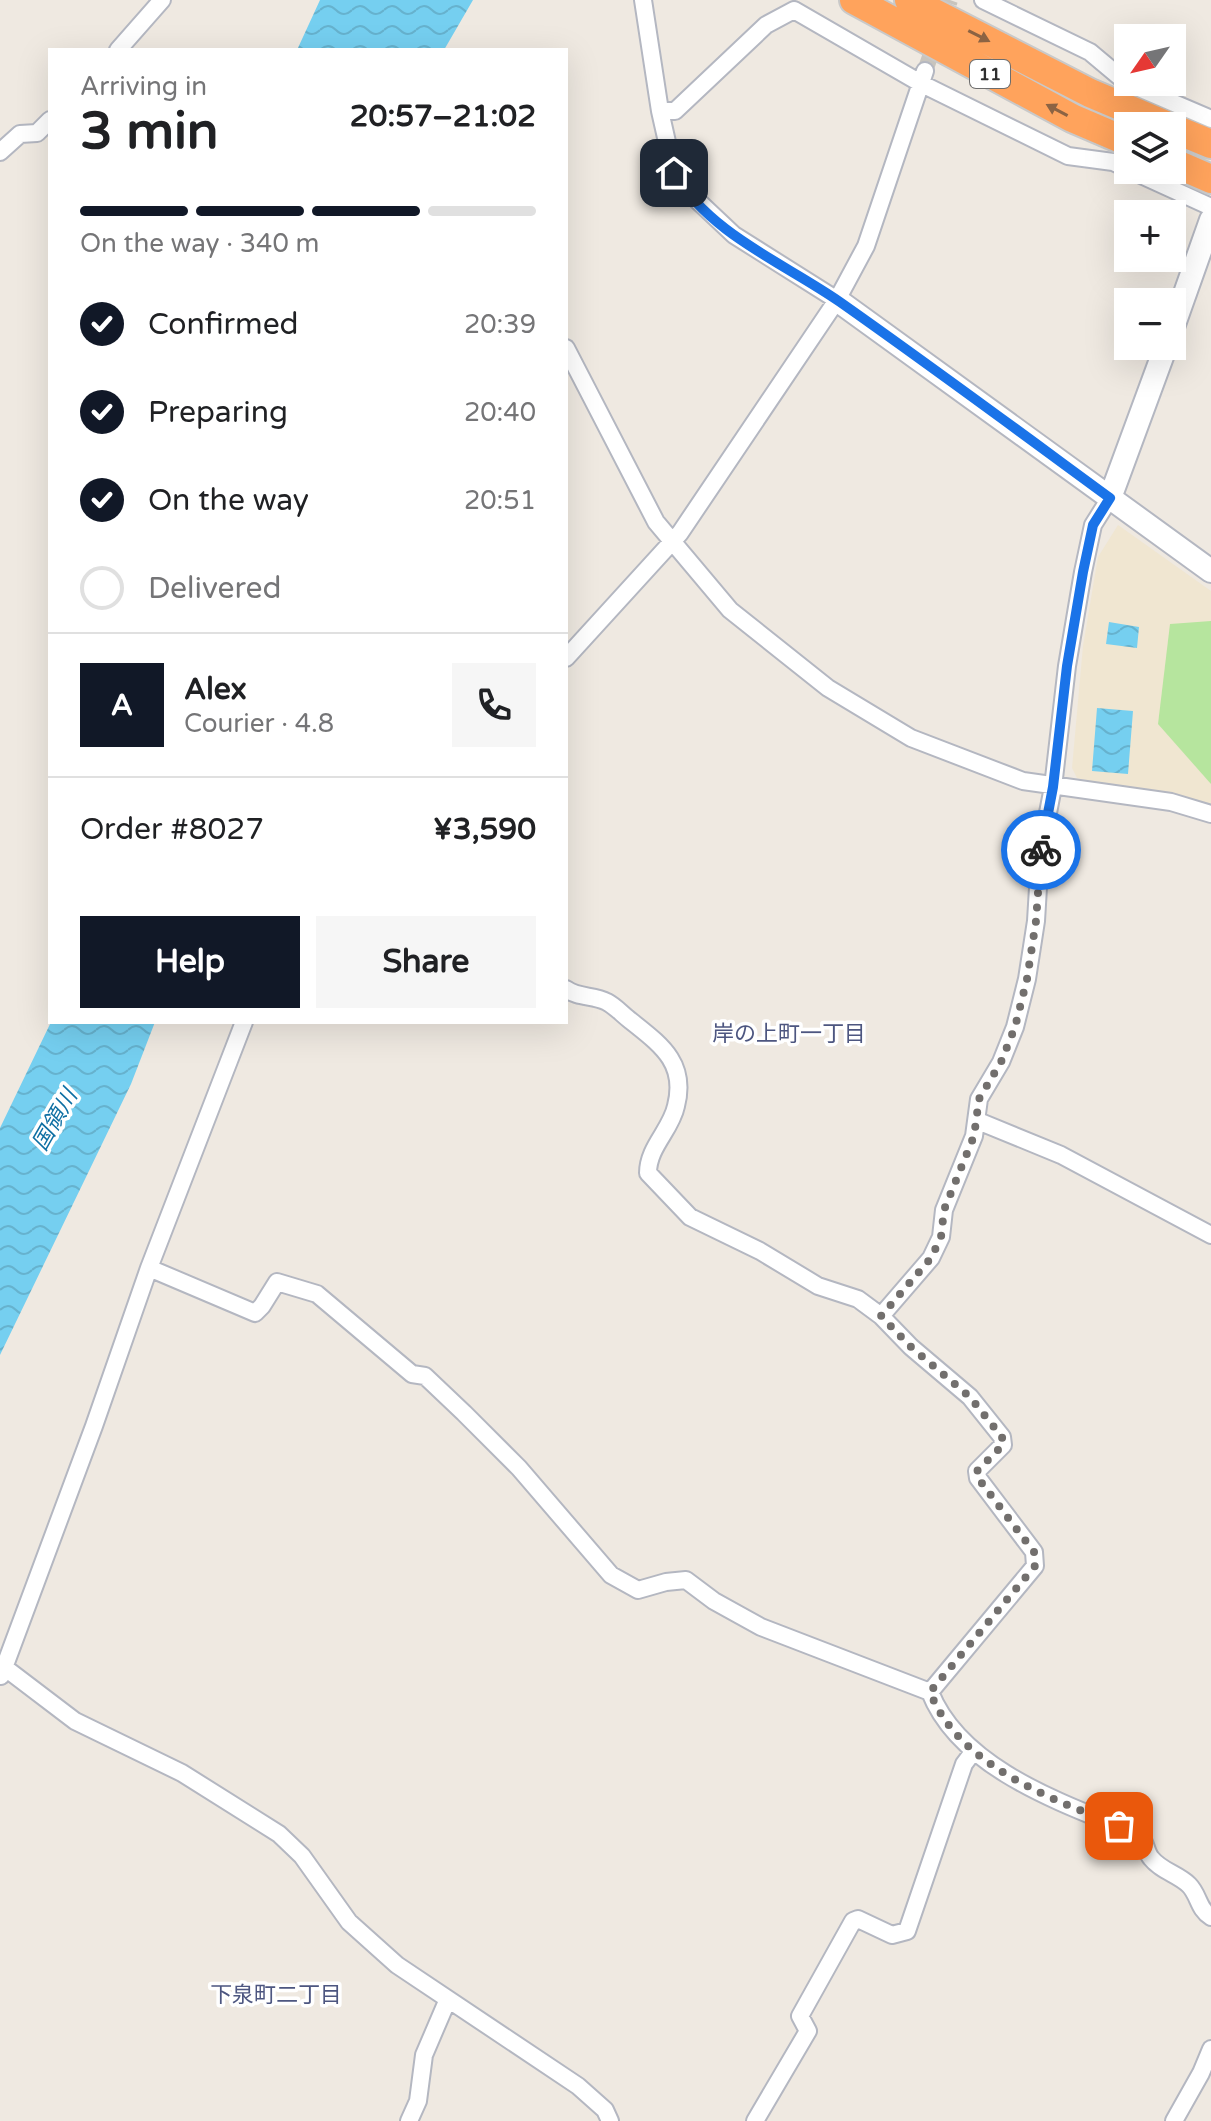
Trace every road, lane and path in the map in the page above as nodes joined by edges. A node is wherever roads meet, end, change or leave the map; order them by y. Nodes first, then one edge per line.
1 (162, 0) edge
2 (643, 0) edge
3 (854, 0) edge
4 (909, 0) edge
5 (983, 0) edge
6 (120, 48) edge
7 (924, 78) junction
8 (660, 111) junction
9 (1135, 112) edge
10 (1211, 119) edge
11 (48, 122) edge
12 (1186, 134) edge
13 (1114, 136) edge
14 (1211, 144) edge
15 (0, 152) edge
16 (1114, 162) edge
17 (1186, 168) edge
18 (1211, 179) edge
19 (1160, 184) edge
20 (1211, 207) edge
21 (1211, 220) edge
22 (1186, 291) edge
23 (837, 300) junction
24 (568, 352) edge
25 (1161, 360) edge
26 (1110, 498) junction
27 (672, 542) junction
28 (1211, 571) edge
29 (568, 656) edge
30 (1053, 787) junction
31 (1211, 814) edge
32 (568, 990) edge
33 (243, 1024) edge
34 (978, 1121) junction
35 (1211, 1235) edge
36 (149, 1268) junction
37 (881, 1316) junction
38 (2, 1672) edge
39 (930, 1692) junction
40 (973, 1752) junction
41 (1211, 1917) edge
42 (448, 1999) junction
43 (1211, 2049) edge
44 (409, 2121) edge
45 (610, 2121) edge
46 (755, 2121) edge
47 (1174, 2121) edge

1 - 6 street
2 - 8 street
13 -> 3 highway, 11
4 -> 9 highway, 11
5 - 10 street
7 - 8 street
7 - 16 street
7 - 23 street
8 - 23 street
11 - 15 street
12 - 14 highway, 11
17 - 18 highway
19 - 20 street
21 - 22 main road
23 - 26 main road
23 - 27 street
24 - 27 street
25 - 26 main road
26 - 28 main road
26 - 30 street
27 - 29 street
27 - 30 street
30 - 31 street
30 - 34 street
32 - 37 street
33 - 36 street
34 - 35 street
34 - 37 street
36 - 38 street
36 - 39 street
37 - 39 street
38 - 42 street
39 - 40 street
40 - 41 street
40 - 46 street
42 - 44 street
42 - 45 street
43 - 47 street

